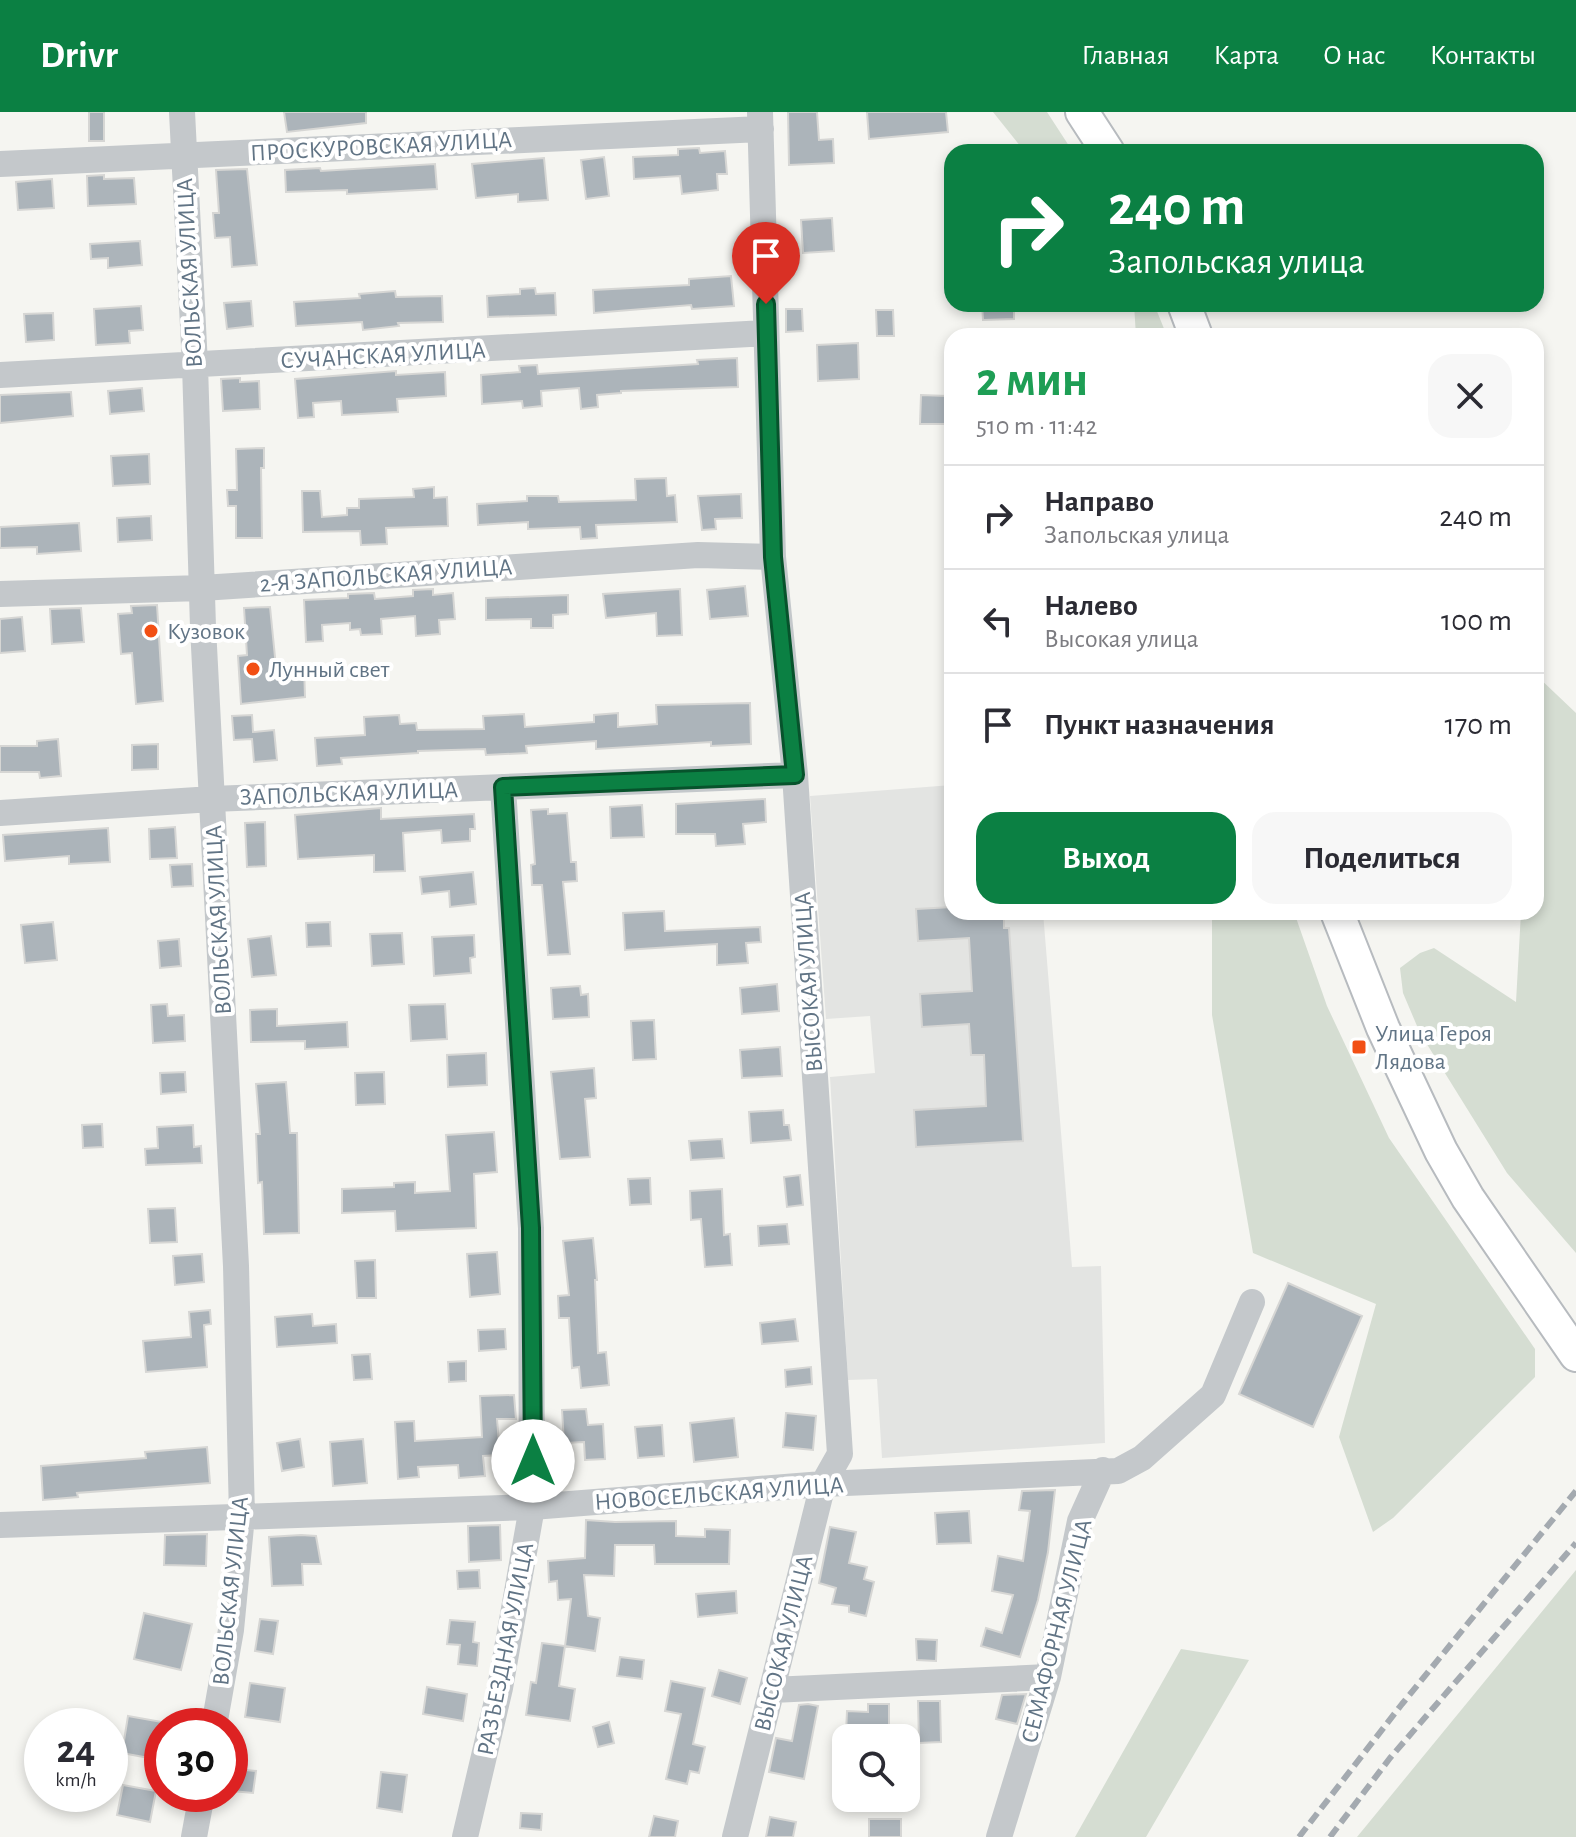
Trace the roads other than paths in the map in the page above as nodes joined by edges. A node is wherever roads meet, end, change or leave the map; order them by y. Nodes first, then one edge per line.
1 (182, 112) edge
2 (1082, 112) edge
3 (760, 120) edge
4 (1103, 144) edge
5 (183, 154) junction
6 (0, 164) edge
7 (766, 333) junction
8 (195, 365) junction
9 (0, 375) edge
10 (773, 557) junction
11 (202, 588) junction
12 (0, 594) edge
13 (795, 775) junction
14 (503, 787) junction
15 (212, 799) junction
16 (0, 813) edge
17 (1340, 920) edge
18 (1252, 1302) dead end
19 (1571, 1333) edge
20 (1103, 1470) junction
21 (823, 1484) junction
22 (532, 1507) junction
23 (242, 1516) junction
24 (0, 1525) edge
25 (1048, 1677) junction
26 (772, 1690) junction
27 (217, 1708) edge
28 (199, 1812) edge
29 (194, 1837) edge
30 (465, 1837) edge
31 (735, 1837) edge
32 (999, 1837) edge

1 - 5 street, ВОЛЬСКАЯ УЛИЦА
2 - 4 main road
3 - 5 street, ПРОСКУРОВСКАЯ УЛИЦА
3 - 7 street, ВЫСОКАЯ УЛИЦА
5 - 6 street, ПРОСКУРОВСКАЯ УЛИЦА
5 - 8 street, ВОЛЬСКАЯ УЛИЦА
7 - 8 street, СУЧАНСКАЯ УЛИЦА
7 - 10 street, ВЫСОКАЯ УЛИЦА
8 - 9 street, СУЧАНСКАЯ УЛИЦА
8 - 11 street, ВОЛЬСКАЯ УЛИЦА
10 - 11 street, 2-Я ЗАПОЛЬСКАЯ УЛИЦА
10 - 13 street, ВЫСОКАЯ УЛИЦА
11 - 12 street, 2-Я ЗАПОЛЬСКАЯ УЛИЦА
11 - 15 street, ВОЛЬСКАЯ УЛИЦА
13 - 14 street, ЗАПОЛЬСКАЯ УЛИЦА
13 - 21 street, ВЫСОКАЯ УЛИЦА
14 - 15 street, ЗАПОЛЬСКАЯ УЛИЦА
14 - 22 street, РАЗЪЕЗДНАЯ УЛИЦА
15 - 16 street, ЗАПОЛЬСКАЯ УЛИЦА
15 - 23 street, ВОЛЬСКАЯ УЛИЦА
17 - 19 main road
18 - 20 street
20 - 21 street, НОВОСЕЛЬСКАЯ УЛИЦА
20 - 25 street, СЕМАФОРНАЯ УЛИЦА
21 - 22 street, НОВОСЕЛЬСКАЯ УЛИЦА
21 - 26 street, ВЫСОКАЯ УЛИЦА
22 - 23 street, НОВОСЕЛЬСКАЯ УЛИЦА
22 - 30 street, РАЗЪЕЗДНАЯ УЛИЦА
23 - 24 street, НОВОСЕЛЬСКАЯ УЛИЦА
23 - 27 street, ВОЛЬСКАЯ УЛИЦА
25 - 26 street
25 - 32 street, СЕМАФОРНАЯ УЛИЦА
26 - 31 street, ВЫСОКАЯ УЛИЦА
28 - 29 street

